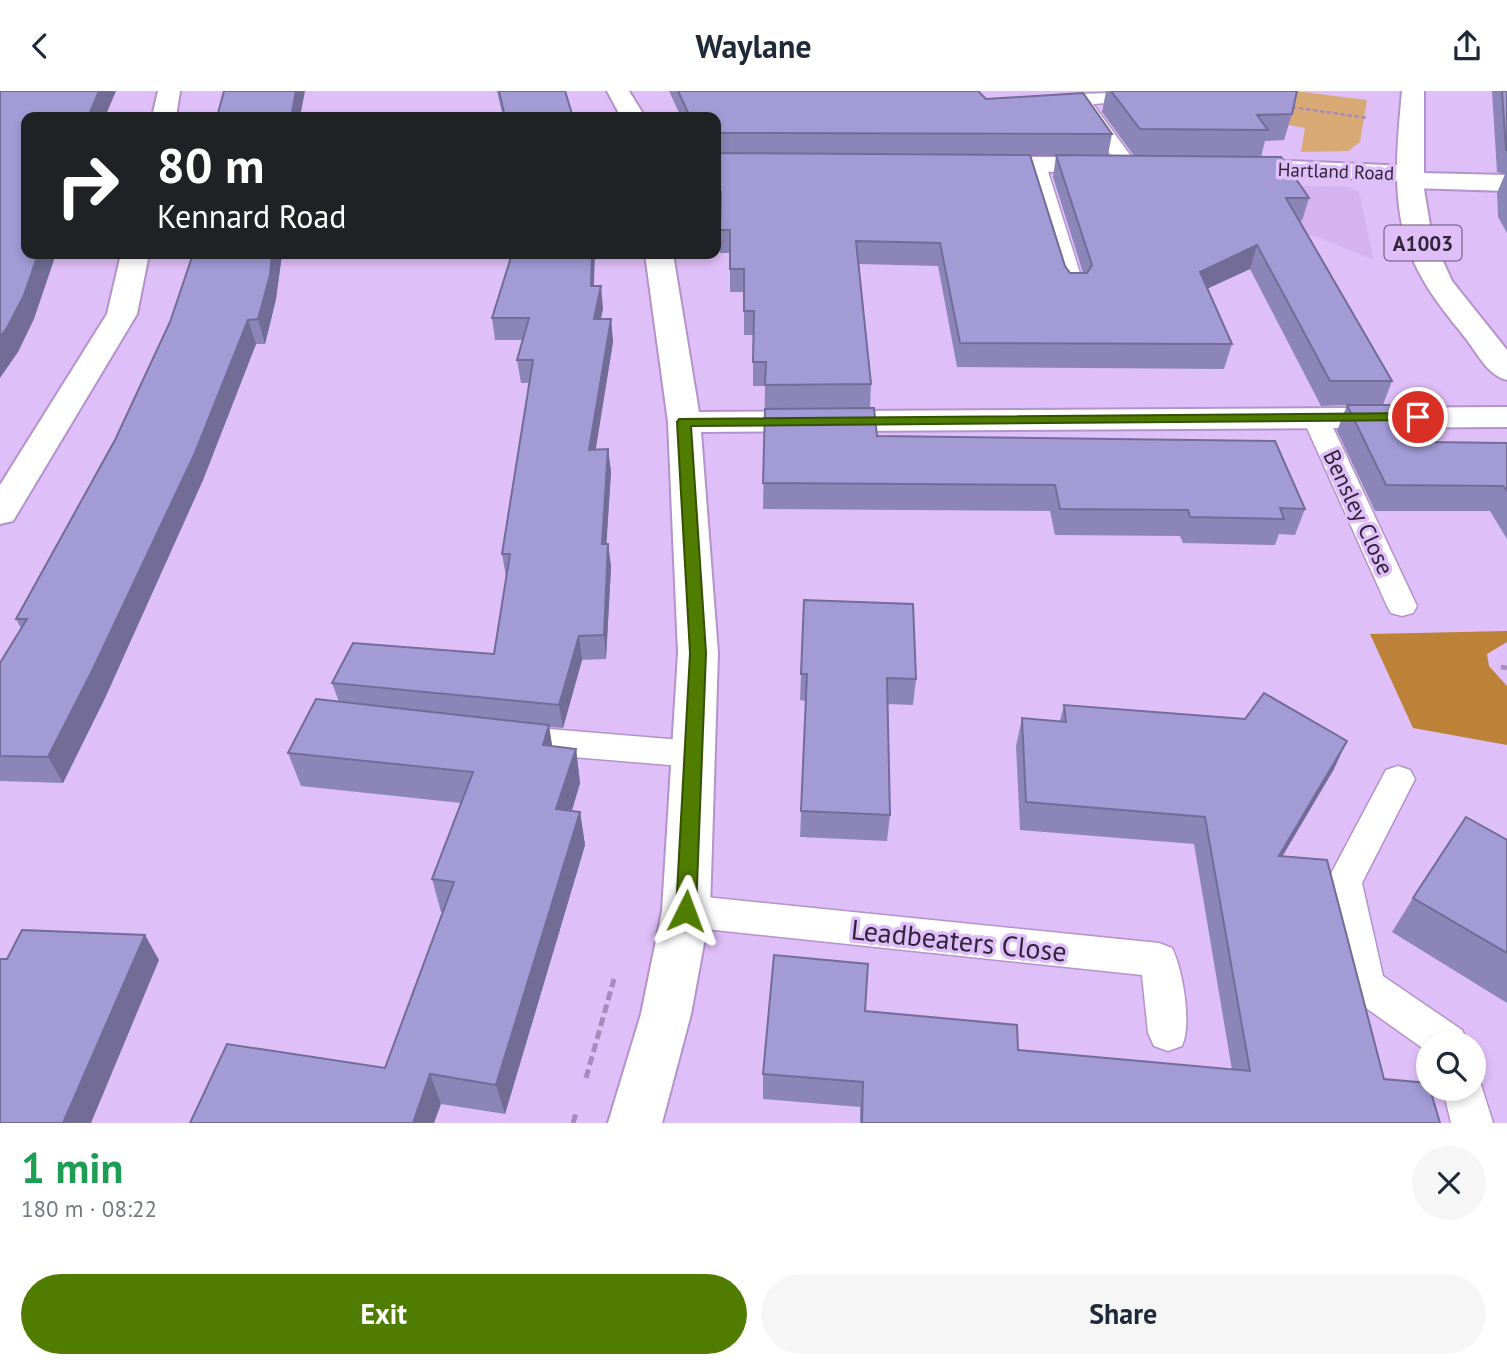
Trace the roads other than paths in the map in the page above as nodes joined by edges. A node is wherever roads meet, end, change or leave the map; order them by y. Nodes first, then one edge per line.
1 (169, 91) edge
2 (618, 91) edge
3 (1413, 91) edge
4 (1132, 97) edge
5 (165, 112) edge
6 (630, 112) edge
7 (953, 165) edge
8 (1036, 165) junction
9 (1128, 166) junction
10 (1155, 166) edge
11 (1209, 167) edge
12 (1410, 177) junction
13 (1507, 183) edge
14 (134, 259) edge
15 (660, 259) edge
16 (1074, 289) edge
17 (1507, 371) edge
18 (1315, 417) junction
19 (1507, 417) edge
20 (684, 422) junction
21 (0, 513) edge
22 (1402, 606) dead end
23 (478, 735) edge
24 (693, 754) junction
25 (1398, 779) dead end
26 (686, 911) junction
27 (1431, 1031) edge
28 (1168, 1033) dead end
29 (1466, 1101) edge
30 (635, 1123) edge
31 (1472, 1123) edge

1 - 5 street
2 - 6 street
3 - 12 street, A1003
4 - 9 lane
7 - 8 street
8 - 9 street
8 - 16 lane
9 - 10 street
11 - 12 street, Hartland Road
12 - 13 street, Hartland Road
12 - 17 street, A1003
14 - 21 street
15 - 20 street
18 - 19 street
18 - 20 street
18 - 22 lane, Bensley Close
20 - 24 street
23 - 24 lane
24 - 26 street
25 - 27 lane
26 - 28 lane, Leadbeaters Close
26 - 30 street
29 - 31 lane

